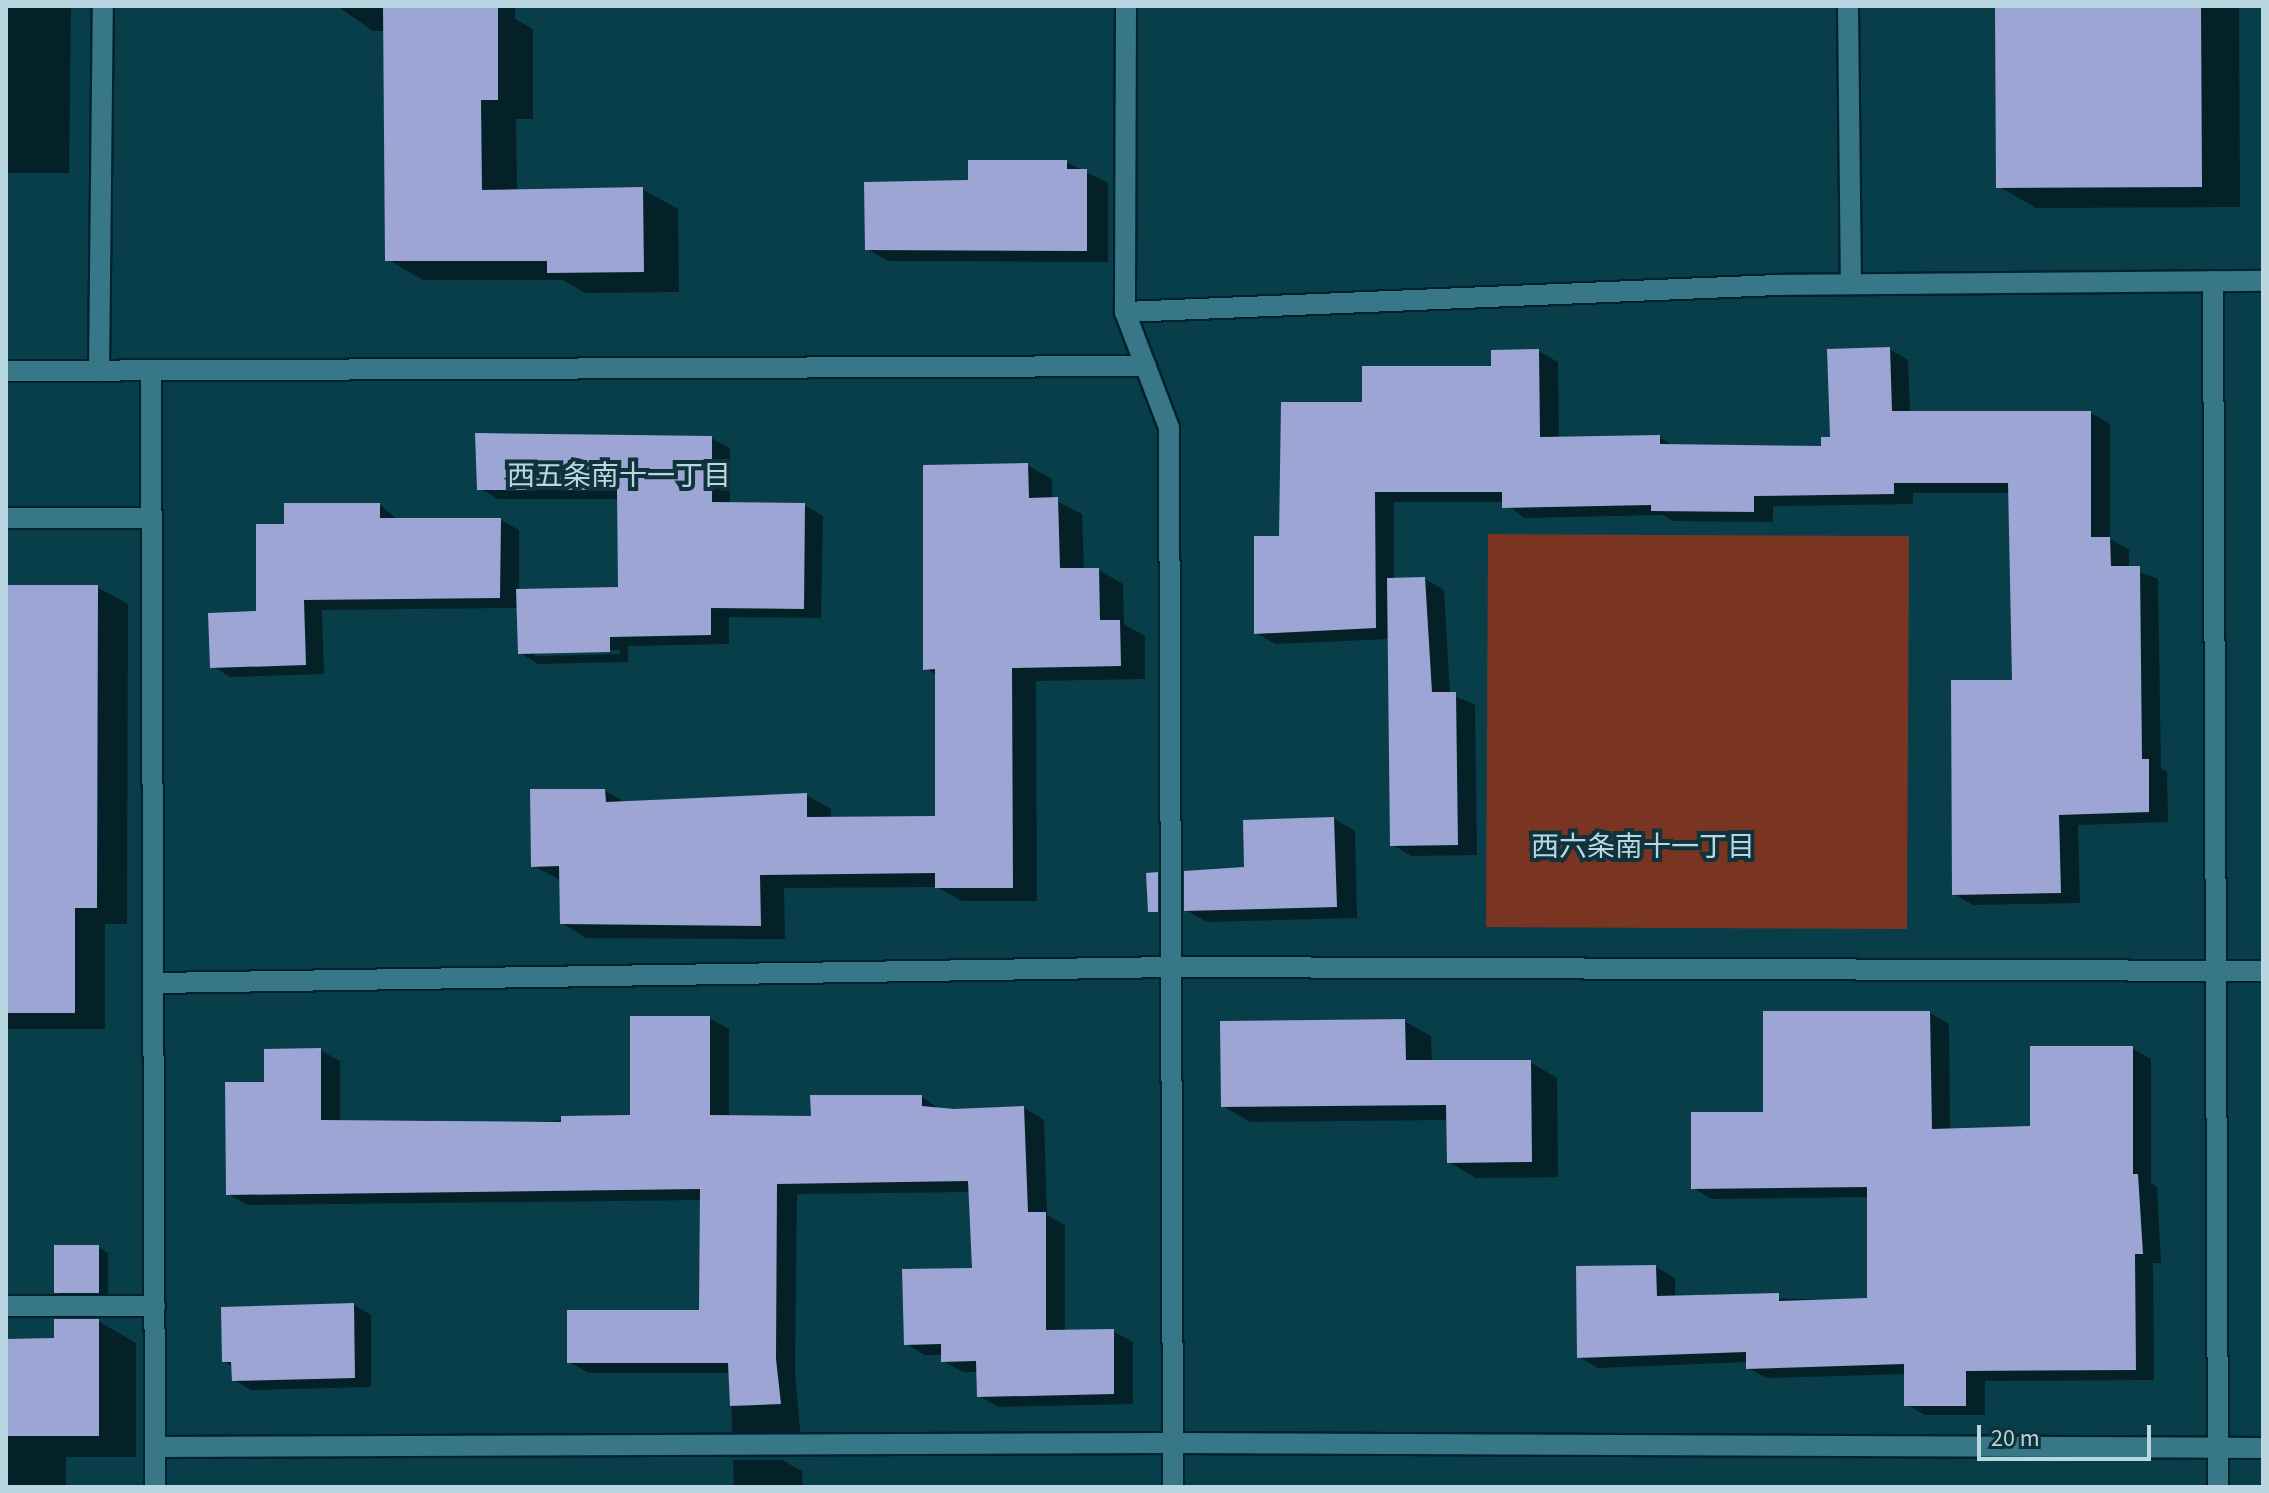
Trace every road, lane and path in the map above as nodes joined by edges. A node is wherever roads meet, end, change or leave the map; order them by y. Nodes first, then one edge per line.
1 (103, 6) edge
2 (1126, 6) edge
3 (1848, 6) edge
4 (2213, 281) junction
5 (2263, 281) edge
6 (1851, 284) junction
7 (1125, 312) junction
8 (1146, 366) junction
9 (6, 371) edge
10 (99, 371) junction
11 (151, 371) junction
12 (6, 518) edge
13 (152, 518) junction
14 (1172, 967) junction
15 (2215, 971) junction
16 (2263, 971) edge
17 (155, 983) junction
18 (6, 1306) edge
19 (155, 1306) junction
20 (1173, 1443) junction
21 (155, 1447) junction
22 (2218, 1448) junction
23 (2263, 1448) edge
24 (155, 1487) edge
25 (1173, 1487) edge
26 (2218, 1487) edge

1 - 10 street
2 - 7 street
3 - 6 street
4 - 5 street
4 - 6 street
4 - 15 street
6 - 7 street
7 - 8 street
8 - 11 street
8 - 14 street
9 - 10 street
10 - 11 street
11 - 13 street
12 - 13 street
13 - 17 street
14 - 15 street
14 - 17 street
14 - 20 street
15 - 16 street
15 - 22 street
17 - 19 street
18 - 19 street
19 - 21 street
20 - 21 street
20 - 22 street
20 - 25 street
21 - 24 street
22 - 23 street
22 - 26 street

